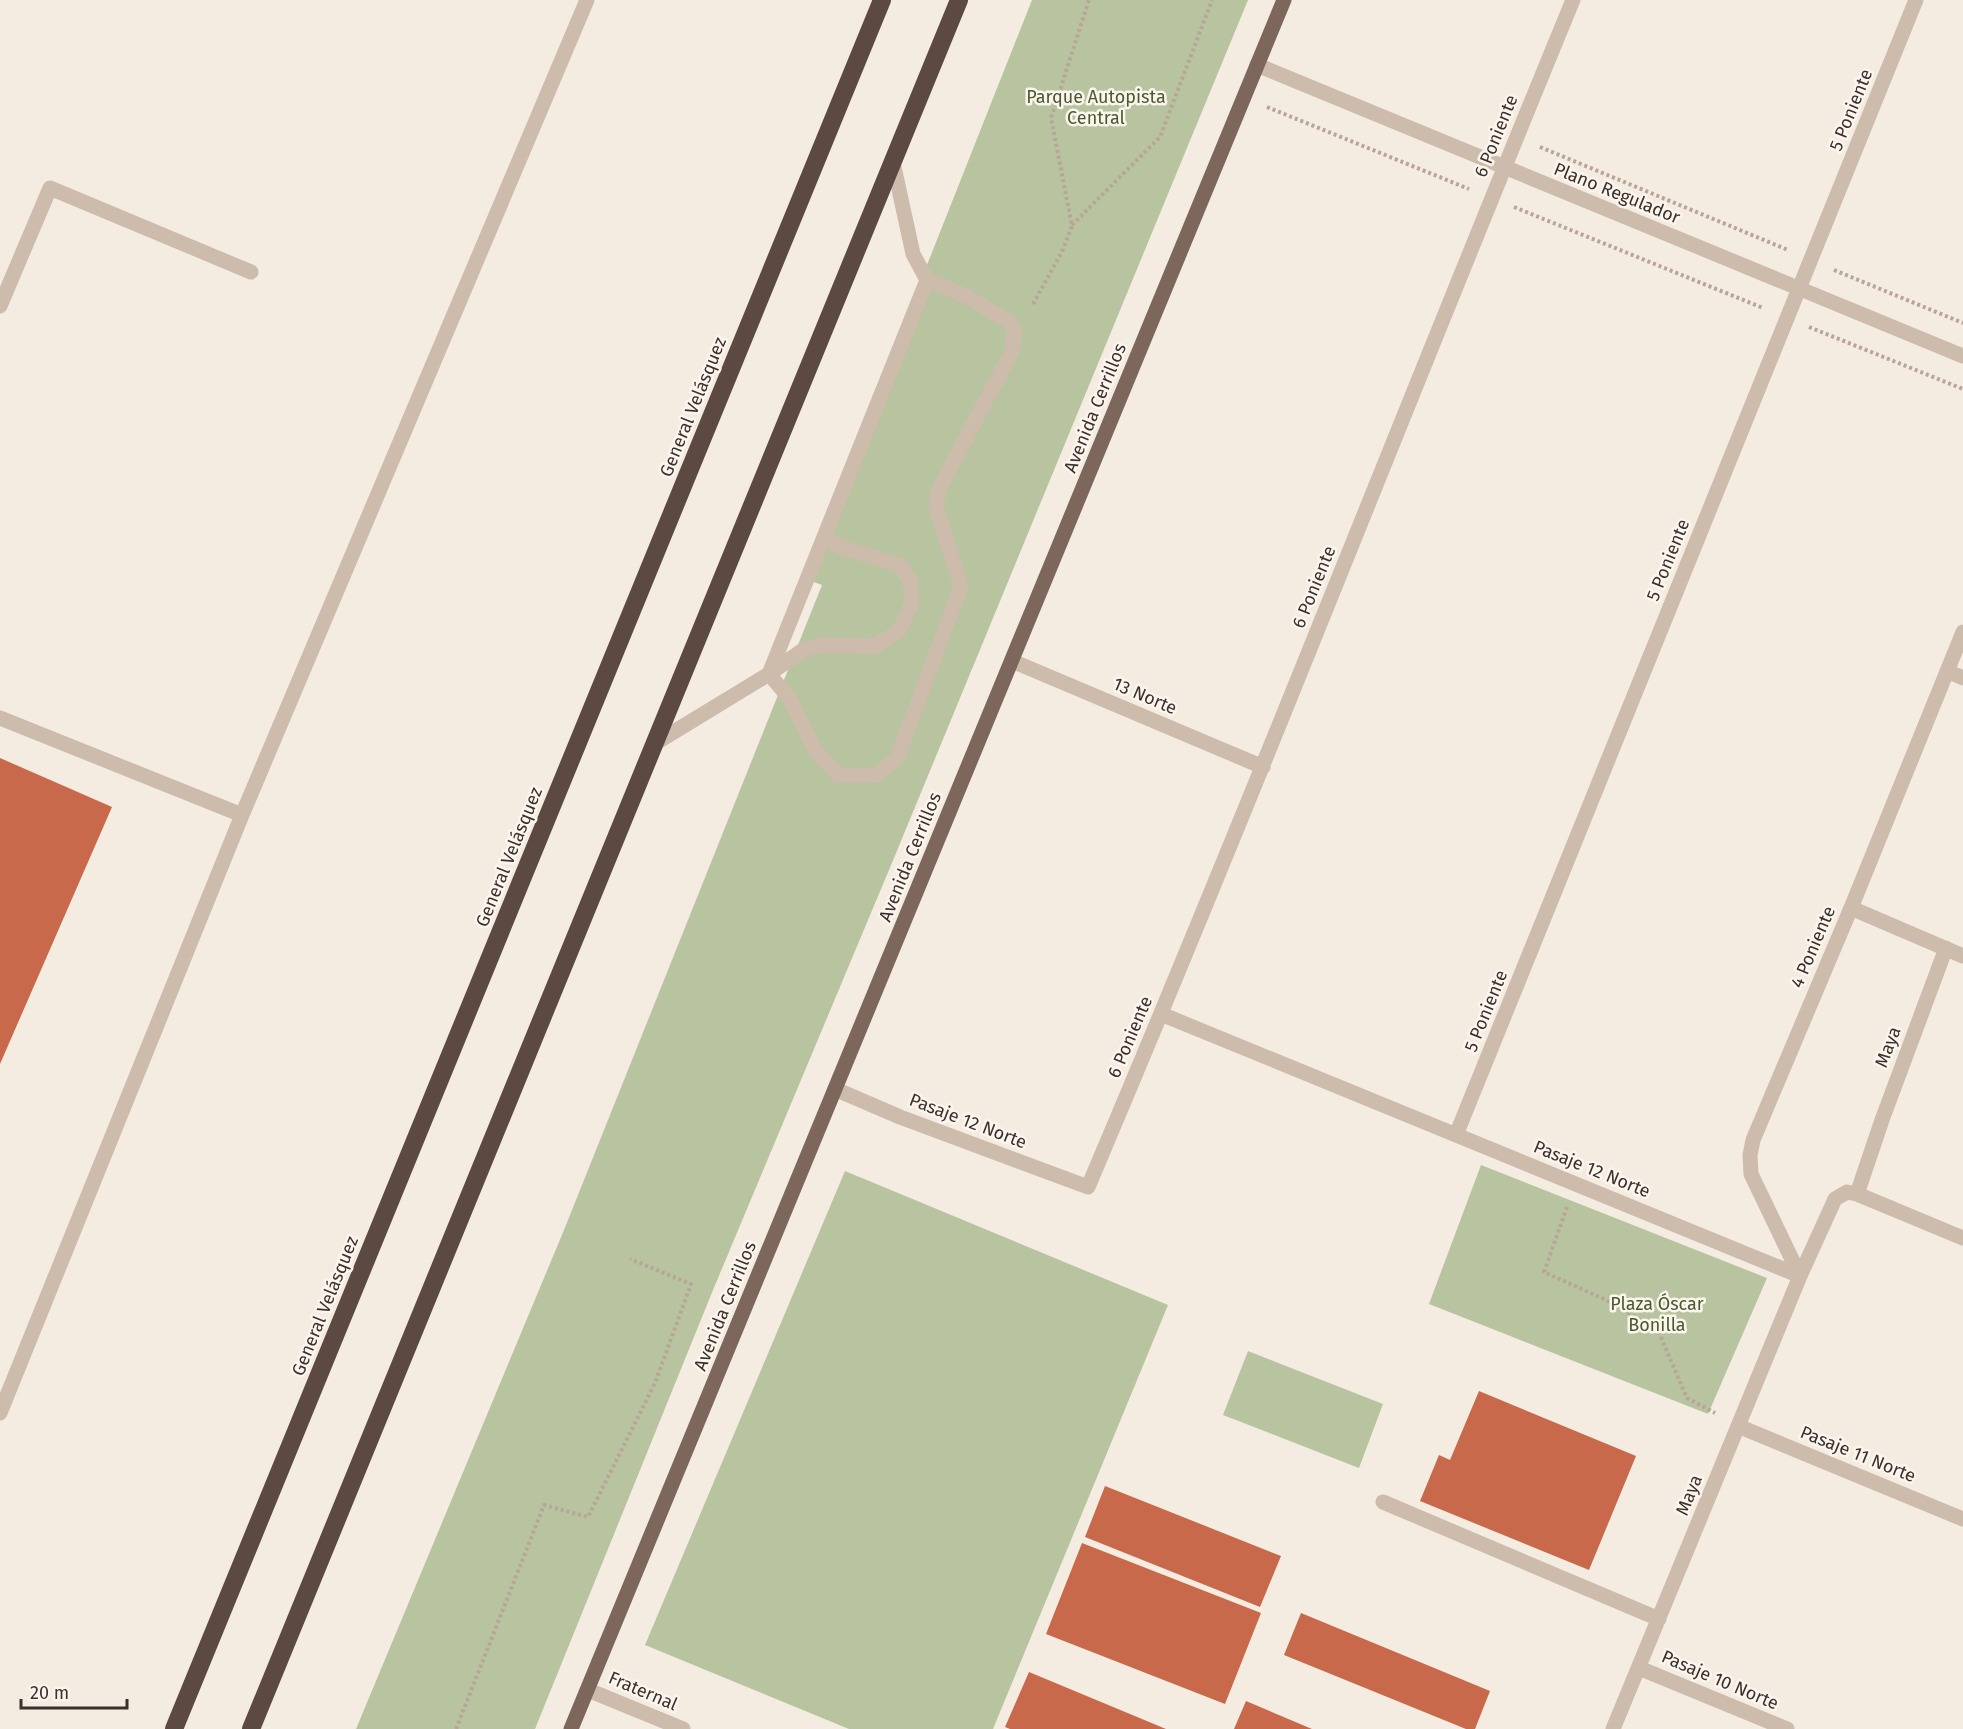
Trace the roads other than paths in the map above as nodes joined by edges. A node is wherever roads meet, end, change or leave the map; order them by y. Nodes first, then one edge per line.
1 (588, 0) edge
2 (882, 0) edge
3 (958, 0) edge
4 (1284, 0) edge
5 (1573, 0) edge
6 (1916, 0) edge
7 (1257, 64) junction
8 (892, 162) junction
9 (1504, 168) junction
10 (251, 272) dead end
11 (927, 280) junction
12 (1799, 288) junction
13 (0, 306) edge
14 (1963, 356) edge
15 (825, 537) junction
16 (1963, 632) edge
17 (1012, 660) junction
18 (1947, 671) junction
19 (770, 674) junction
20 (1963, 678) edge
21 (0, 718) edge
22 (654, 744) junction
23 (1263, 767) junction
24 (242, 814) junction
25 (1851, 908) junction
26 (1946, 948) junction
27 (1963, 956) edge
28 (1161, 1014) junction
29 (836, 1089) junction
30 (1456, 1135) junction
31 (1088, 1187) joint
32 (1857, 1194) junction
33 (1963, 1238) edge
34 (1800, 1276) junction
35 (0, 1413) edge
36 (1738, 1426) junction
37 (1383, 1502) dead end
38 (1963, 1519) edge
39 (1659, 1619) junction
40 (1639, 1668) junction
41 (588, 1689) junction
42 (174, 1729) edge
43 (252, 1729) edge
44 (572, 1729) edge
45 (682, 1729) edge
46 (1613, 1729) edge
47 (1786, 1729) edge

1 - 24 street
2 - 42 highway, General Velásquez
3 - 8 highway
4 - 7 main road, Avenida Cerrillos
5 - 9 street, 6 Poniente
6 - 12 street, 5 Poniente
7 - 9 street, Plano Regulador
7 - 17 main road, Avenida Cerrillos
8 - 11 street
8 - 22 highway
9 - 12 street, Plano Regulador
9 - 23 street, 6 Poniente
10 - 13 street
11 - 15 street
11 - 19 street
12 - 14 street, Plano Regulador
12 - 30 street, 5 Poniente
15 - 19 street
15 - 19 street
16 - 18 street, 4 Poniente
17 - 23 street, 13 Norte
17 - 29 main road, Avenida Cerrillos
18 - 20 street
18 - 25 street, 4 Poniente
19 - 22 street
21 - 24 street
22 - 43 highway
23 - 28 street, 6 Poniente
24 - 35 street
25 - 26 street
25 - 34 street, 4 Poniente
26 - 27 street
26 - 32 street, Maya
28 - 30 street, Pasaje 12 Norte
28 - 31 street, 6 Poniente
29 - 31 street, Pasaje 12 Norte
29 - 41 main road, Avenida Cerrillos
30 - 34 street, Pasaje 12 Norte
32 - 33 street
32 - 34 street
34 - 36 street, Maya
36 - 38 street, Pasaje 11 Norte
36 - 39 street, Maya
37 - 39 street
39 - 40 street, Maya
40 - 46 street, Maya
40 - 47 street, Pasaje 10 Norte
41 - 44 main road, Avenida Cerrillos
41 - 45 street, Fraternal

